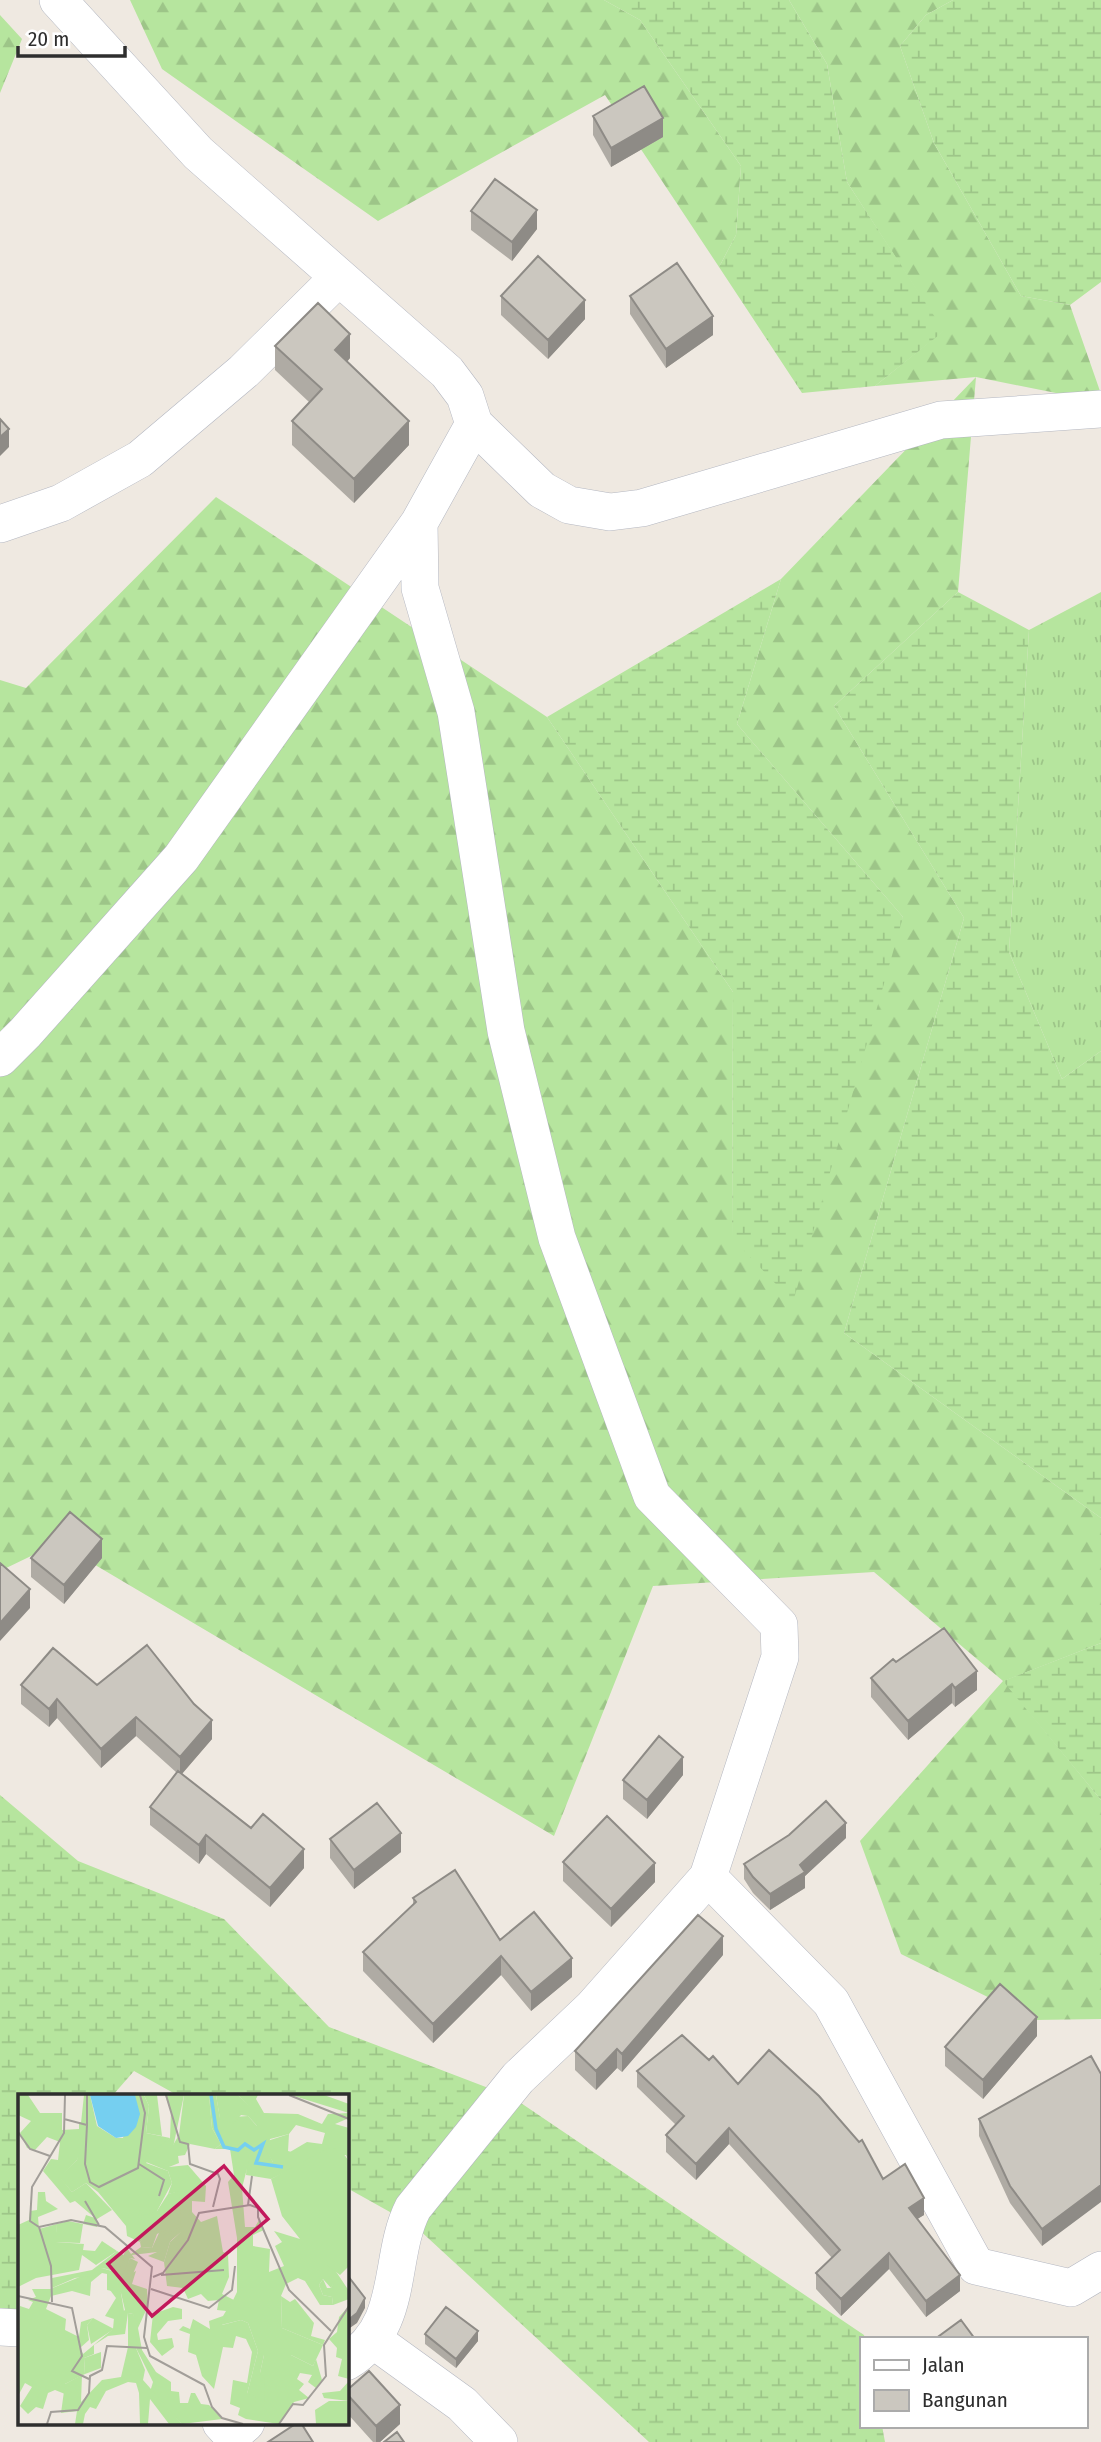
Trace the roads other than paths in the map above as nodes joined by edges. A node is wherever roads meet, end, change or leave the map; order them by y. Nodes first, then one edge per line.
1 (58, 0) edge
2 (339, 277) junction
3 (1101, 408) edge
4 (474, 424) junction
5 (419, 523) junction
6 (0, 524) edge
7 (0, 1058) edge
8 (708, 1877) junction
9 (1101, 2270) edge
10 (0, 2327) edge
11 (18, 2328) edge
12 (359, 2350) edge
13 (499, 2442) edge

1 - 2 street
2 - 4 street
2 - 6 street
3 - 4 street
4 - 5 street
5 - 7 street
5 - 8 street
8 - 9 street
8 - 12 street
10 - 11 street
12 - 13 street

